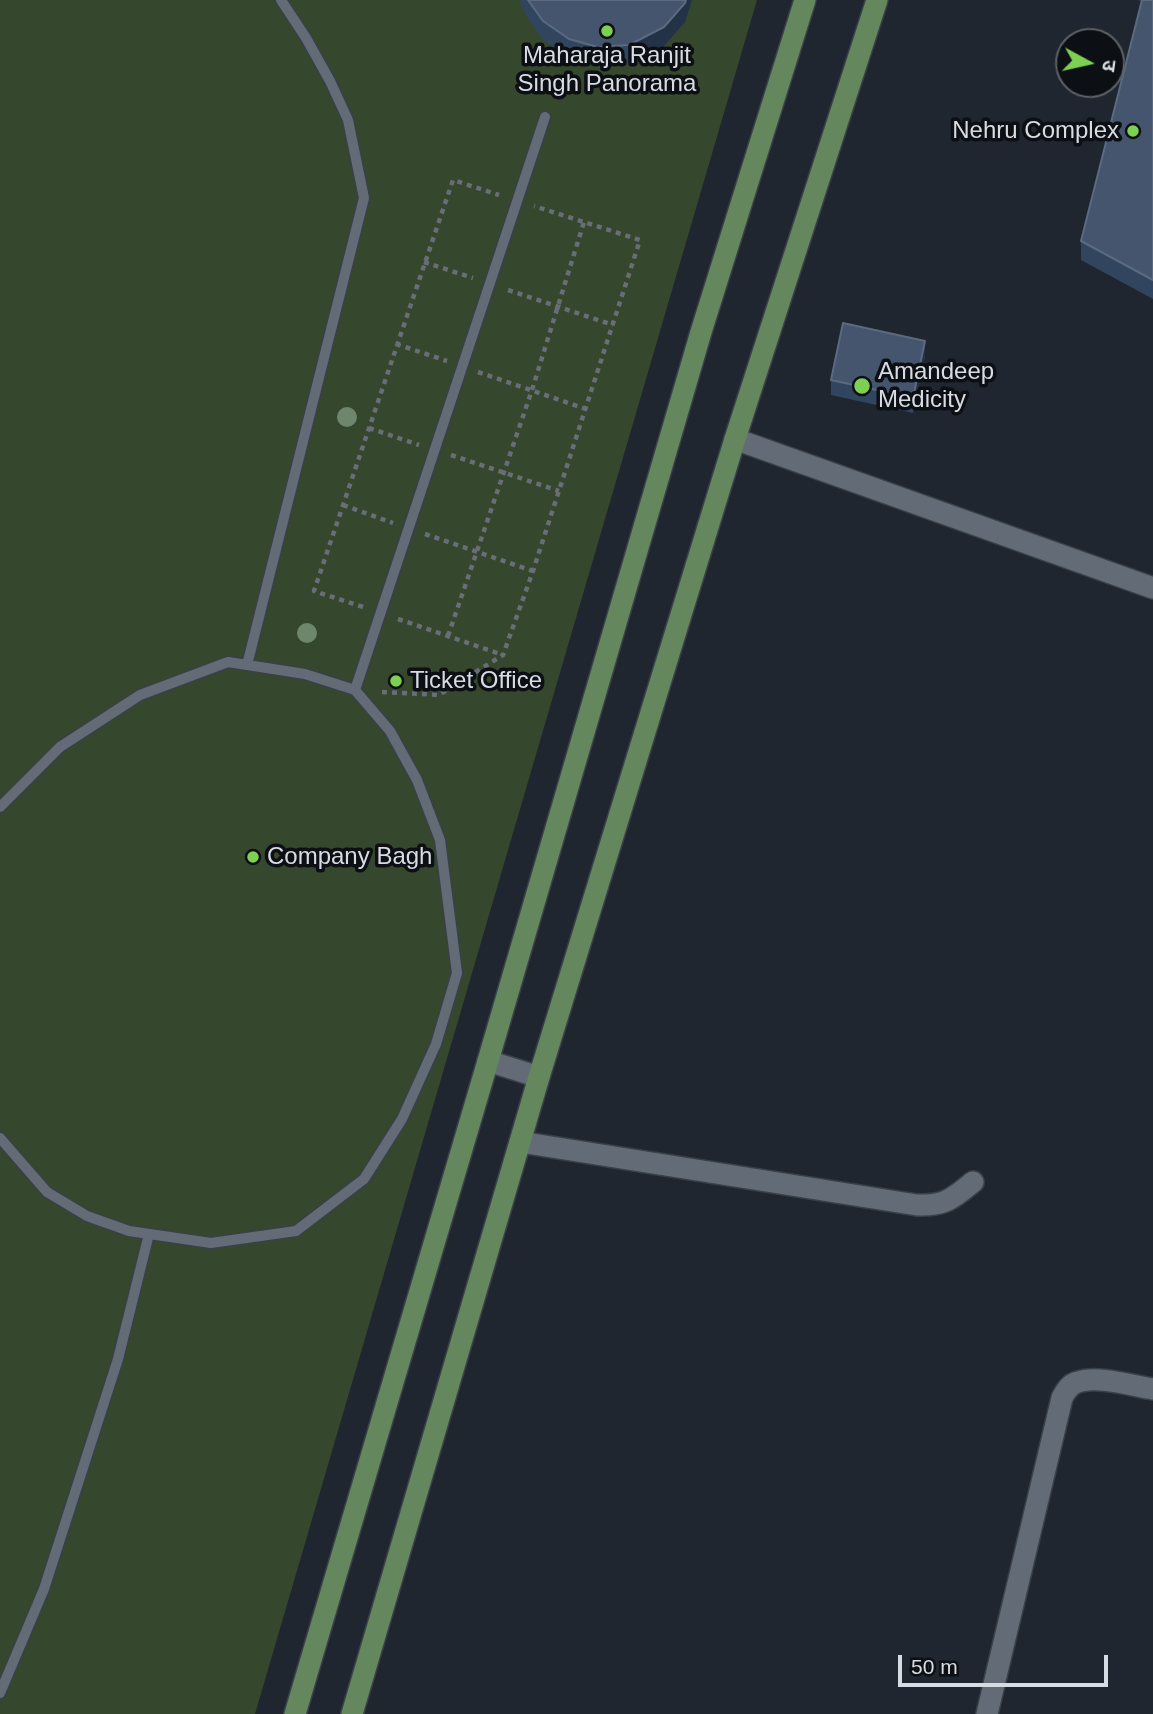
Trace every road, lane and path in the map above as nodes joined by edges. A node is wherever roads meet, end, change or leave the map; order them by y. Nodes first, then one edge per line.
1 (281, 0) edge
2 (805, 0) edge
3 (877, 0) edge
4 (545, 117) dead end
5 (517, 201) junction
6 (584, 222) junction
7 (424, 262) junction
8 (490, 284) junction
9 (558, 307) junction
10 (613, 325) junction
11 (396, 344) junction
12 (463, 366) junction
13 (532, 390) junction
14 (586, 409) junction
15 (369, 428) junction
16 (735, 439) junction
17 (435, 450) junction
18 (504, 473) junction
19 (559, 491) junction
20 (342, 505) junction
21 (409, 528) junction
22 (477, 552) junction
23 (533, 571) junction
24 (1153, 588) edge
25 (381, 614) junction
26 (448, 636) junction
27 (503, 655) junction
28 (247, 665) junction
29 (355, 690) junction
30 (0, 807) edge
31 (488, 1061) junction
32 (539, 1077) junction
33 (0, 1138) edge
34 (520, 1142) junction
35 (973, 1182) dead end
36 (149, 1234) junction
37 (1153, 1389) edge
38 (0, 1693) edge
39 (295, 1714) edge
40 (352, 1714) edge
41 (987, 1714) edge

1 - 28 lane
2 - 31 main road
3 - 16 main road
4 - 5 lane
5 - 6 path
5 - 7 path
5 - 8 lane
6 - 9 path
6 - 10 path
7 - 8 path
7 - 11 path
8 - 9 path
8 - 12 lane
9 - 10 path
9 - 13 path
10 - 14 path
11 - 12 path
11 - 15 path
12 - 13 path
12 - 17 lane
13 - 14 path
13 - 18 path
14 - 19 path
15 - 17 path
15 - 20 path
16 - 24 street
16 - 32 main road
17 - 18 path
17 - 21 lane
18 - 19 path
18 - 22 path
19 - 23 path
20 - 21 path
20 - 25 path
21 - 22 path
21 - 25 lane
22 - 23 path
22 - 26 path
23 - 27 path
25 - 26 path
25 - 29 lane
26 - 27 path
27 - 29 path
28 - 29 lane
28 - 30 lane
29 - 36 lane
31 - 32 street
31 - 39 main road
32 - 34 main road
33 - 36 lane
34 - 35 street
34 - 40 main road
36 - 38 lane
37 - 41 street

